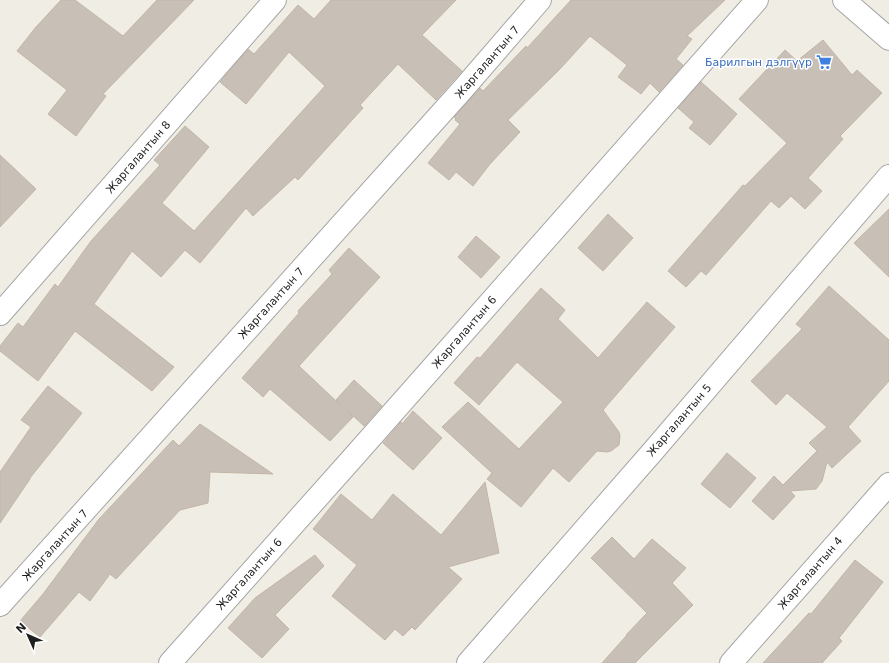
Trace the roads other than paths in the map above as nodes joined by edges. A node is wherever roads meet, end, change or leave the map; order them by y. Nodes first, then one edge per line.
1 (275, 0) edge
2 (540, 0) edge
3 (757, 0) edge
4 (844, 0) edge
5 (889, 39) edge
6 (889, 176) edge
7 (0, 314) edge
8 (889, 484) edge
9 (0, 605) edge
10 (170, 663) edge
11 (468, 663) edge
12 (731, 663) edge

1 - 7 street, Жаргалантын 8
2 - 9 street, Жаргалантын 7
3 - 10 street, Жаргалантын 6
4 - 5 street
6 - 11 street, Жаргалантын 5
8 - 12 street, Жаргалантын 4

